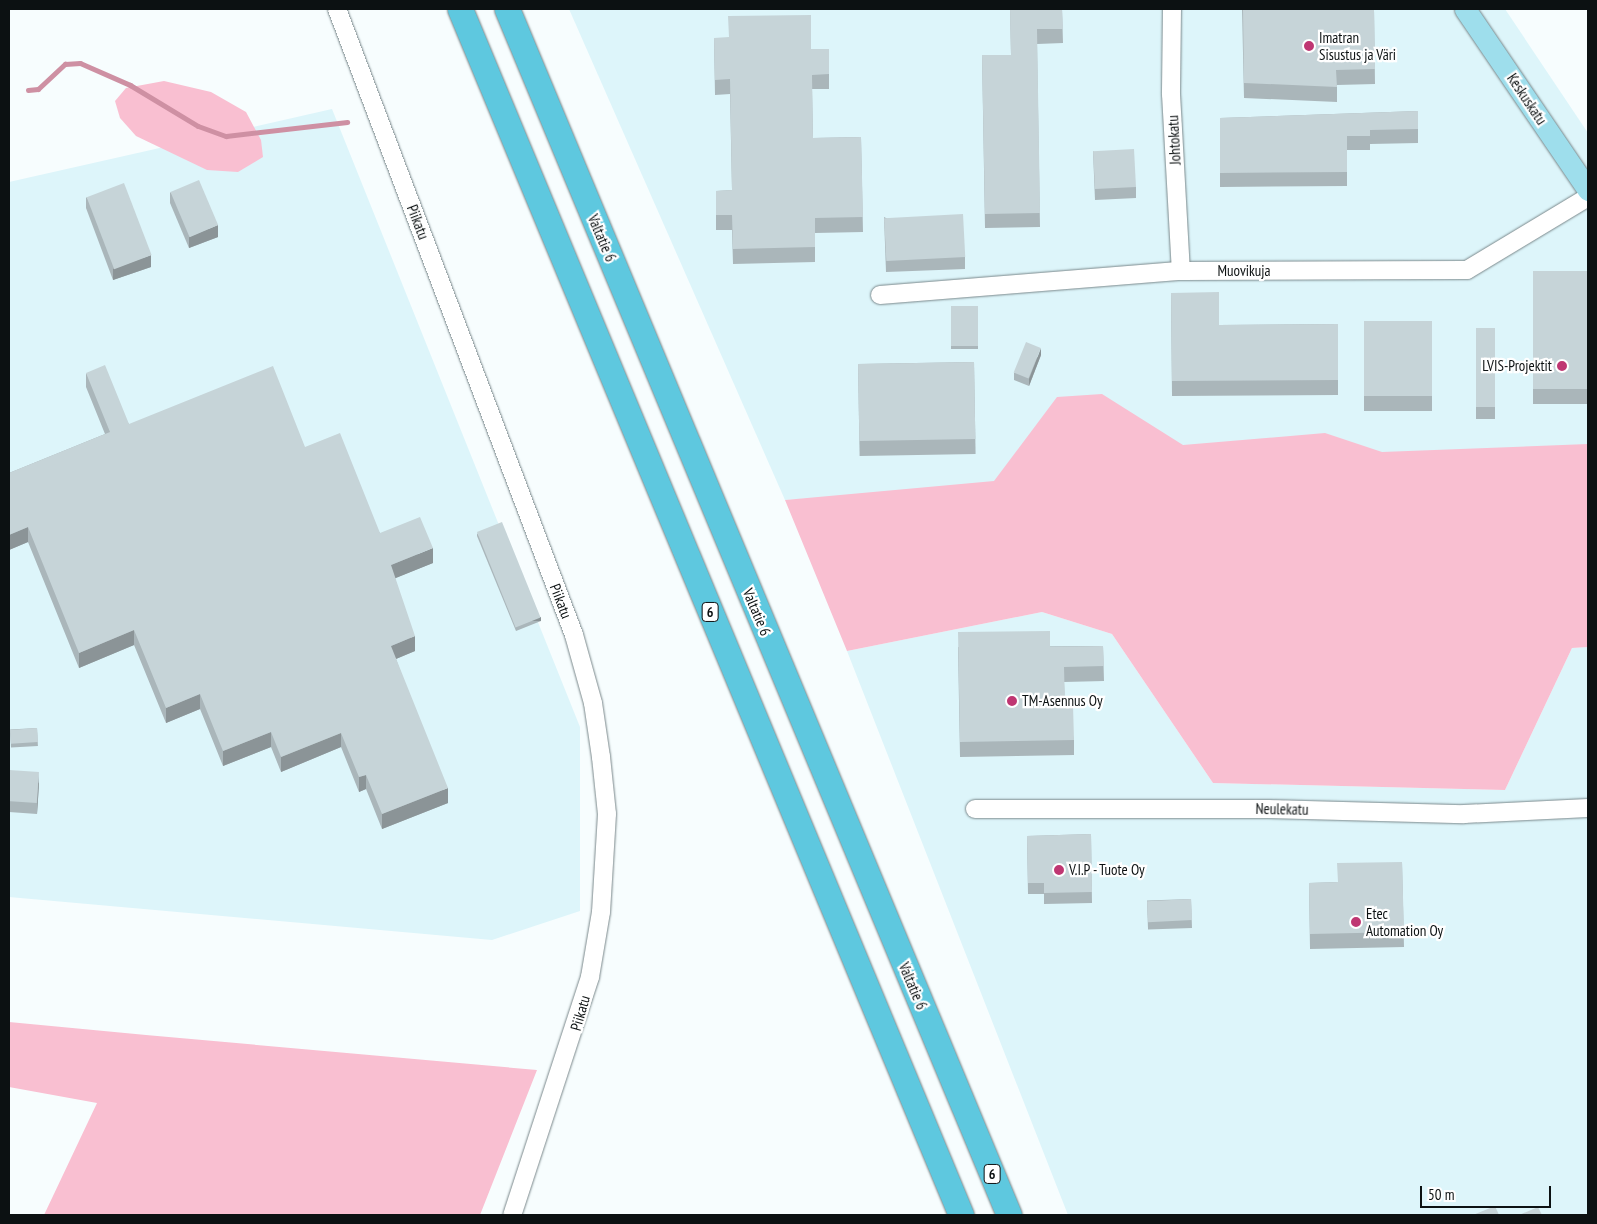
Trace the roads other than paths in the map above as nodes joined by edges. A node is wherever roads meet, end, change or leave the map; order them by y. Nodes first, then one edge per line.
1 (336, 9) edge
2 (460, 9) edge
3 (507, 9) edge
4 (1172, 9) edge
5 (1465, 9) edge
6 (1588, 190) edge
7 (1588, 197) edge
8 (1181, 271) junction
9 (880, 295) dead end
10 (1588, 808) edge
11 (975, 809) dead end
12 (512, 1215) edge
13 (961, 1215) edge
14 (1009, 1215) edge

1 - 12 street, Piikatu
2 - 13 highway, 6
3 - 14 highway, Valtatie 6 / 6
4 - 8 street, Johtokatu
5 - 6 main road, Keskuskatu
7 - 8 street, Muovikuja
8 - 9 street, Muovikuja
10 - 11 street, Neulekatu

